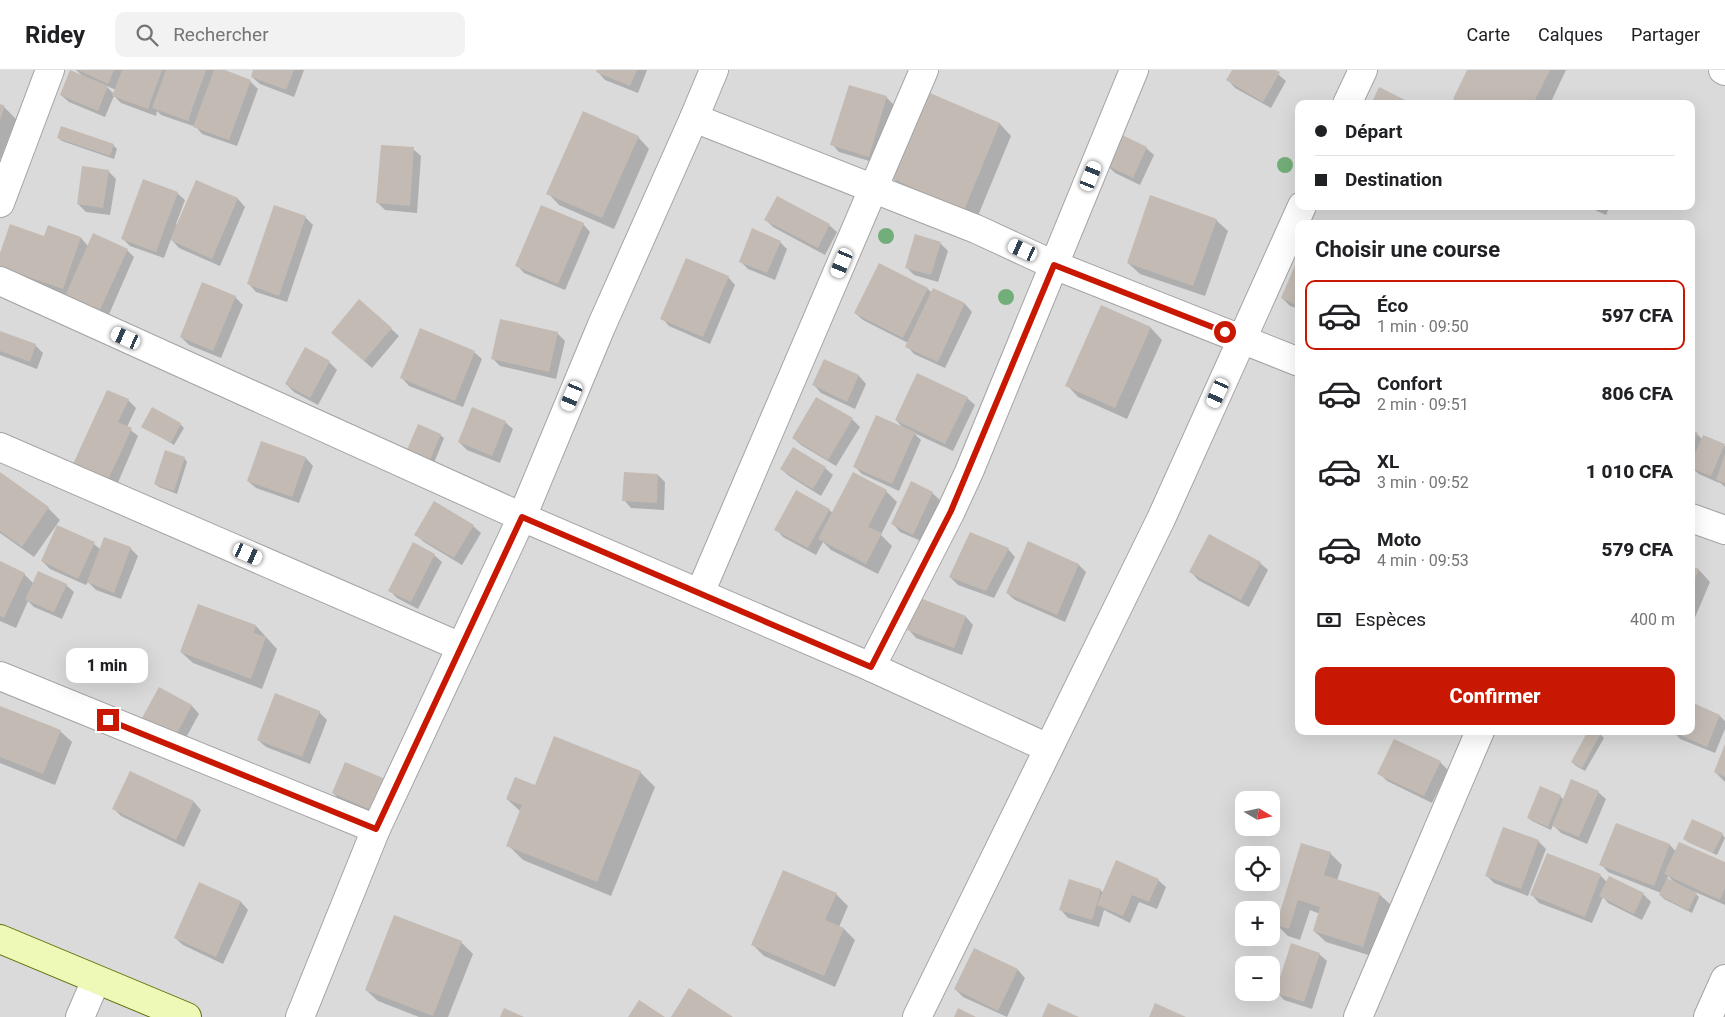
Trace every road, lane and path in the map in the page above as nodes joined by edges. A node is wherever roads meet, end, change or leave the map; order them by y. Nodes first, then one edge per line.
1 (50, 70) edge
2 (714, 70) edge
3 (924, 70) edge
4 (1134, 70) edge
5 (1362, 70) edge
6 (1350, 100) edge
7 (694, 118) junction
8 (873, 189) junction
9 (0, 202) edge
10 (1295, 222) edge
11 (1054, 265) junction
12 (0, 281) edge
13 (1242, 339) junction
14 (1295, 360) edge
15 (0, 447) edge
16 (522, 517) junction
17 (1695, 519) edge
18 (1725, 530) edge
19 (700, 593) junction
20 (461, 647) junction
21 (871, 667) junction
22 (0, 676) edge
23 (1478, 735) edge
24 (1048, 748) junction
25 (376, 829) junction
26 (0, 939) edge
27 (1725, 979) edge
28 (96, 980) junction
29 (80, 1017) edge
30 (187, 1017) edge
31 (300, 1017) edge
32 (917, 1017) edge
33 (1358, 1017) edge
34 (1708, 1017) edge

1 - 9 street
2 - 7 street
3 - 8 street
4 - 11 street
5 - 6 street
7 - 8 street
7 - 16 street
8 - 11 street
8 - 19 street
10 - 13 street
11 - 13 street
11 - 21 street
12 - 16 street
13 - 14 street
13 - 24 street
15 - 20 street
16 - 19 street
16 - 20 street
17 - 18 street
19 - 21 street
20 - 25 street
21 - 24 street
22 - 25 street
23 - 33 street
24 - 32 street
25 - 31 street
26 - 28 street
27 - 34 street
28 - 29 street
28 - 30 street

